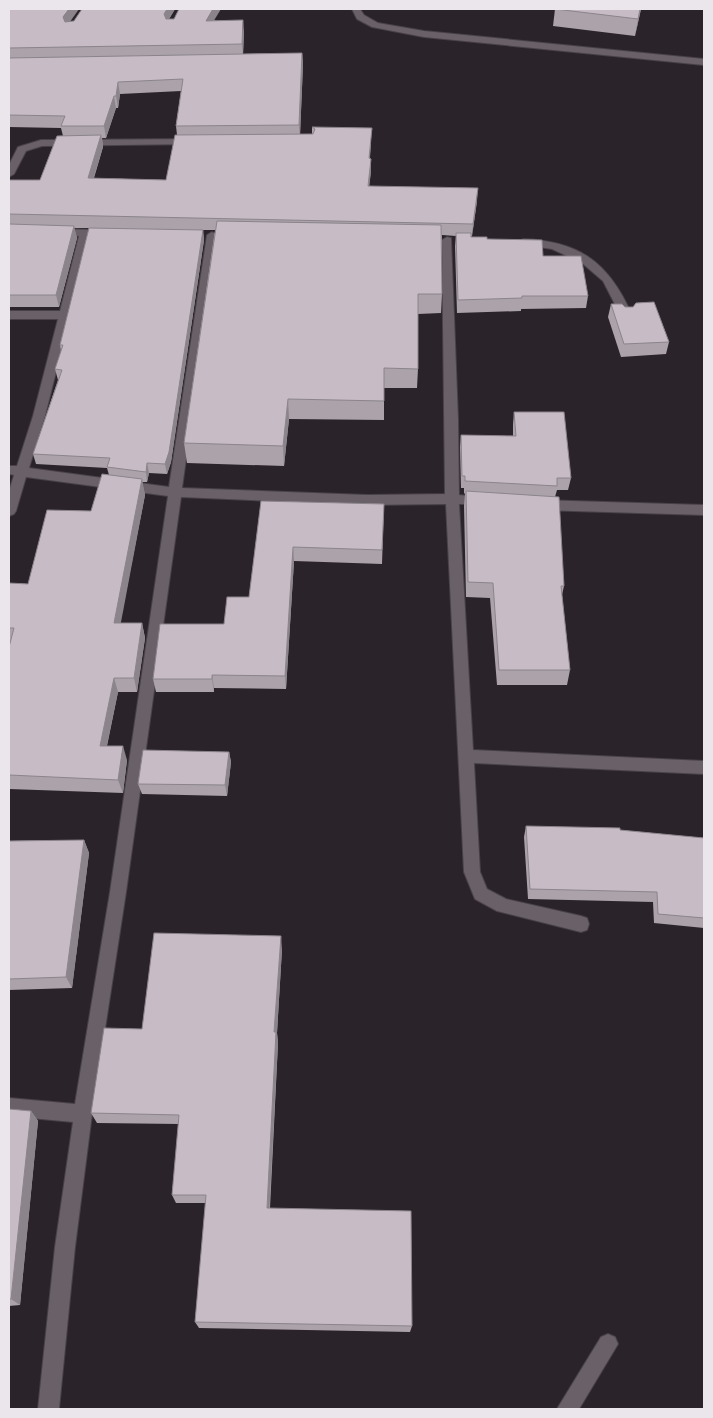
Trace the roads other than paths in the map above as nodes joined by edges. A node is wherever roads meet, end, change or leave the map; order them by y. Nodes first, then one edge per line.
1 (356, 9) edge
2 (704, 62) edge
3 (199, 142) edge
4 (9, 174) edge
5 (47, 232) edge
6 (85, 233) junction
7 (114, 233) edge
8 (212, 235) edge
9 (447, 240) edge
10 (511, 242) edge
11 (9, 315) edge
12 (64, 315) junction
13 (626, 315) edge
14 (15, 471) edge
15 (175, 492) junction
16 (452, 499) junction
17 (501, 502) edge
18 (530, 504) edge
19 (704, 510) edge
20 (9, 511) edge
21 (466, 756) junction
22 (704, 768) edge
23 (581, 924) dead end
24 (9, 1108) edge
25 (83, 1114) junction
26 (608, 1344) dead end
27 (48, 1409) edge
28 (567, 1409) edge

1 - 2 street
3 - 4 street
5 - 6 street
6 - 7 street
6 - 12 street
8 - 15 street
9 - 16 street
10 - 13 street
11 - 12 street
12 - 14 street
14 - 15 street
14 - 20 street
15 - 16 street
15 - 25 street
16 - 17 street
16 - 21 street
18 - 19 street
21 - 22 street
21 - 23 street
24 - 25 street
25 - 27 street
26 - 28 street

